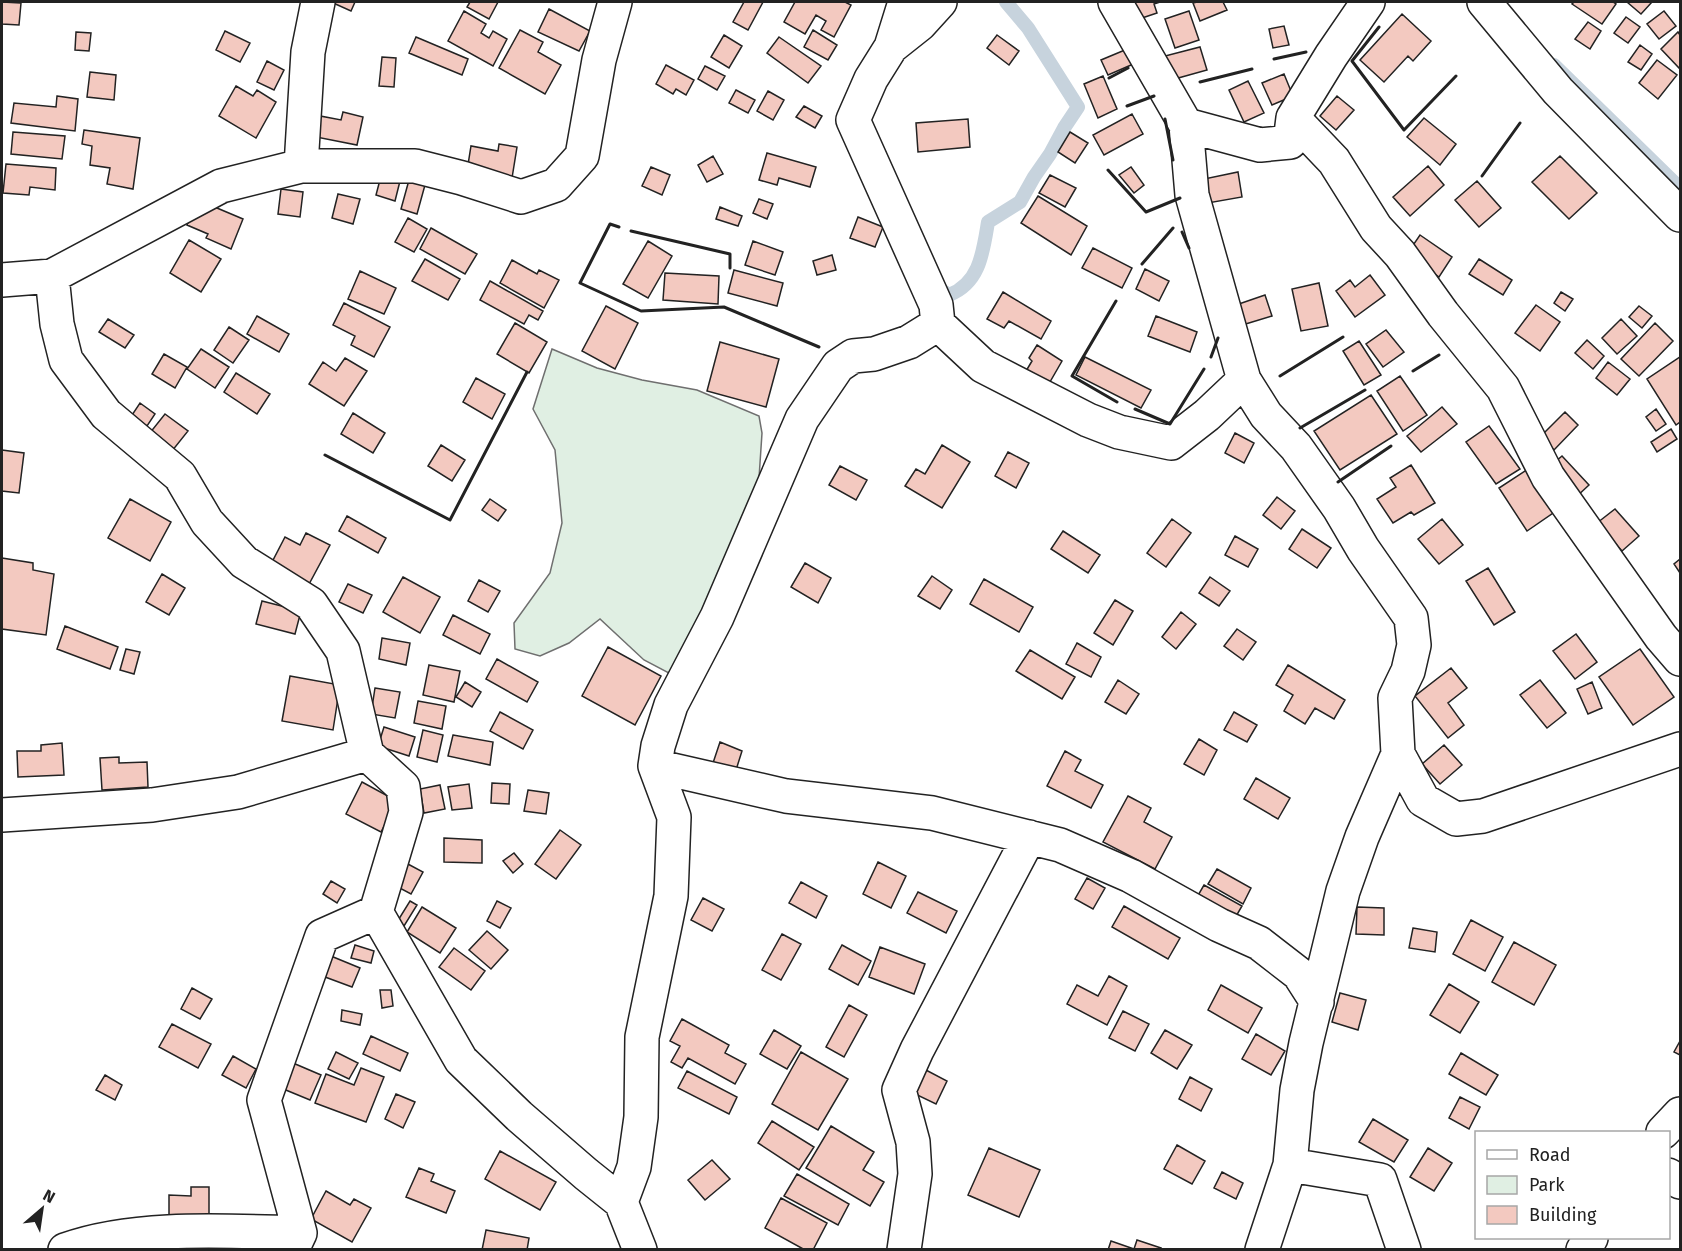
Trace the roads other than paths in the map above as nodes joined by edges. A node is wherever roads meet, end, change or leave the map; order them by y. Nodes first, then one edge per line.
1 (318, 2) edge
2 (615, 2) edge
3 (905, 2) edge
4 (940, 2) edge
5 (1115, 2) edge
6 (1368, 2) edge
7 (1484, 2) edge
8 (891, 47) junction
9 (1293, 118) junction
10 (1186, 125) junction
11 (301, 166) junction
12 (1680, 215) edge
13 (52, 276) junction
14 (2, 280) edge
15 (938, 324) junction
16 (1244, 380) junction
17 (1680, 659) edge
18 (1680, 749) edge
19 (367, 754) junction
20 (1398, 754) junction
21 (655, 766) junction
22 (2, 815) edge
23 (1029, 837) junction
24 (376, 912) junction
25 (1317, 1002) junction
26 (1680, 1114) edge
27 (1664, 1131) edge
28 (1290, 1165) junction
29 (621, 1202) junction
30 (296, 1241) edge
31 (65, 1250) edge
32 (640, 1250) edge
33 (904, 1250) edge
34 (1262, 1250) edge
35 (1404, 1250) edge

1 - 11 street
2 - 11 street
3 - 8 street
4 - 8 street
5 - 10 street
6 - 9 street
7 - 12 street
8 - 15 street
9 - 10 street
9 - 17 street
10 - 16 street
11 - 13 street
13 - 14 street
13 - 19 street
15 - 16 street
15 - 21 street
16 - 20 street
18 - 20 street
19 - 22 street
19 - 24 street
20 - 25 street
21 - 23 street
21 - 29 street
23 - 25 street
23 - 33 street
24 - 29 street
24 - 30 street
25 - 28 street
26 - 27 street
28 - 34 street
28 - 35 street
29 - 32 street
30 - 31 street

